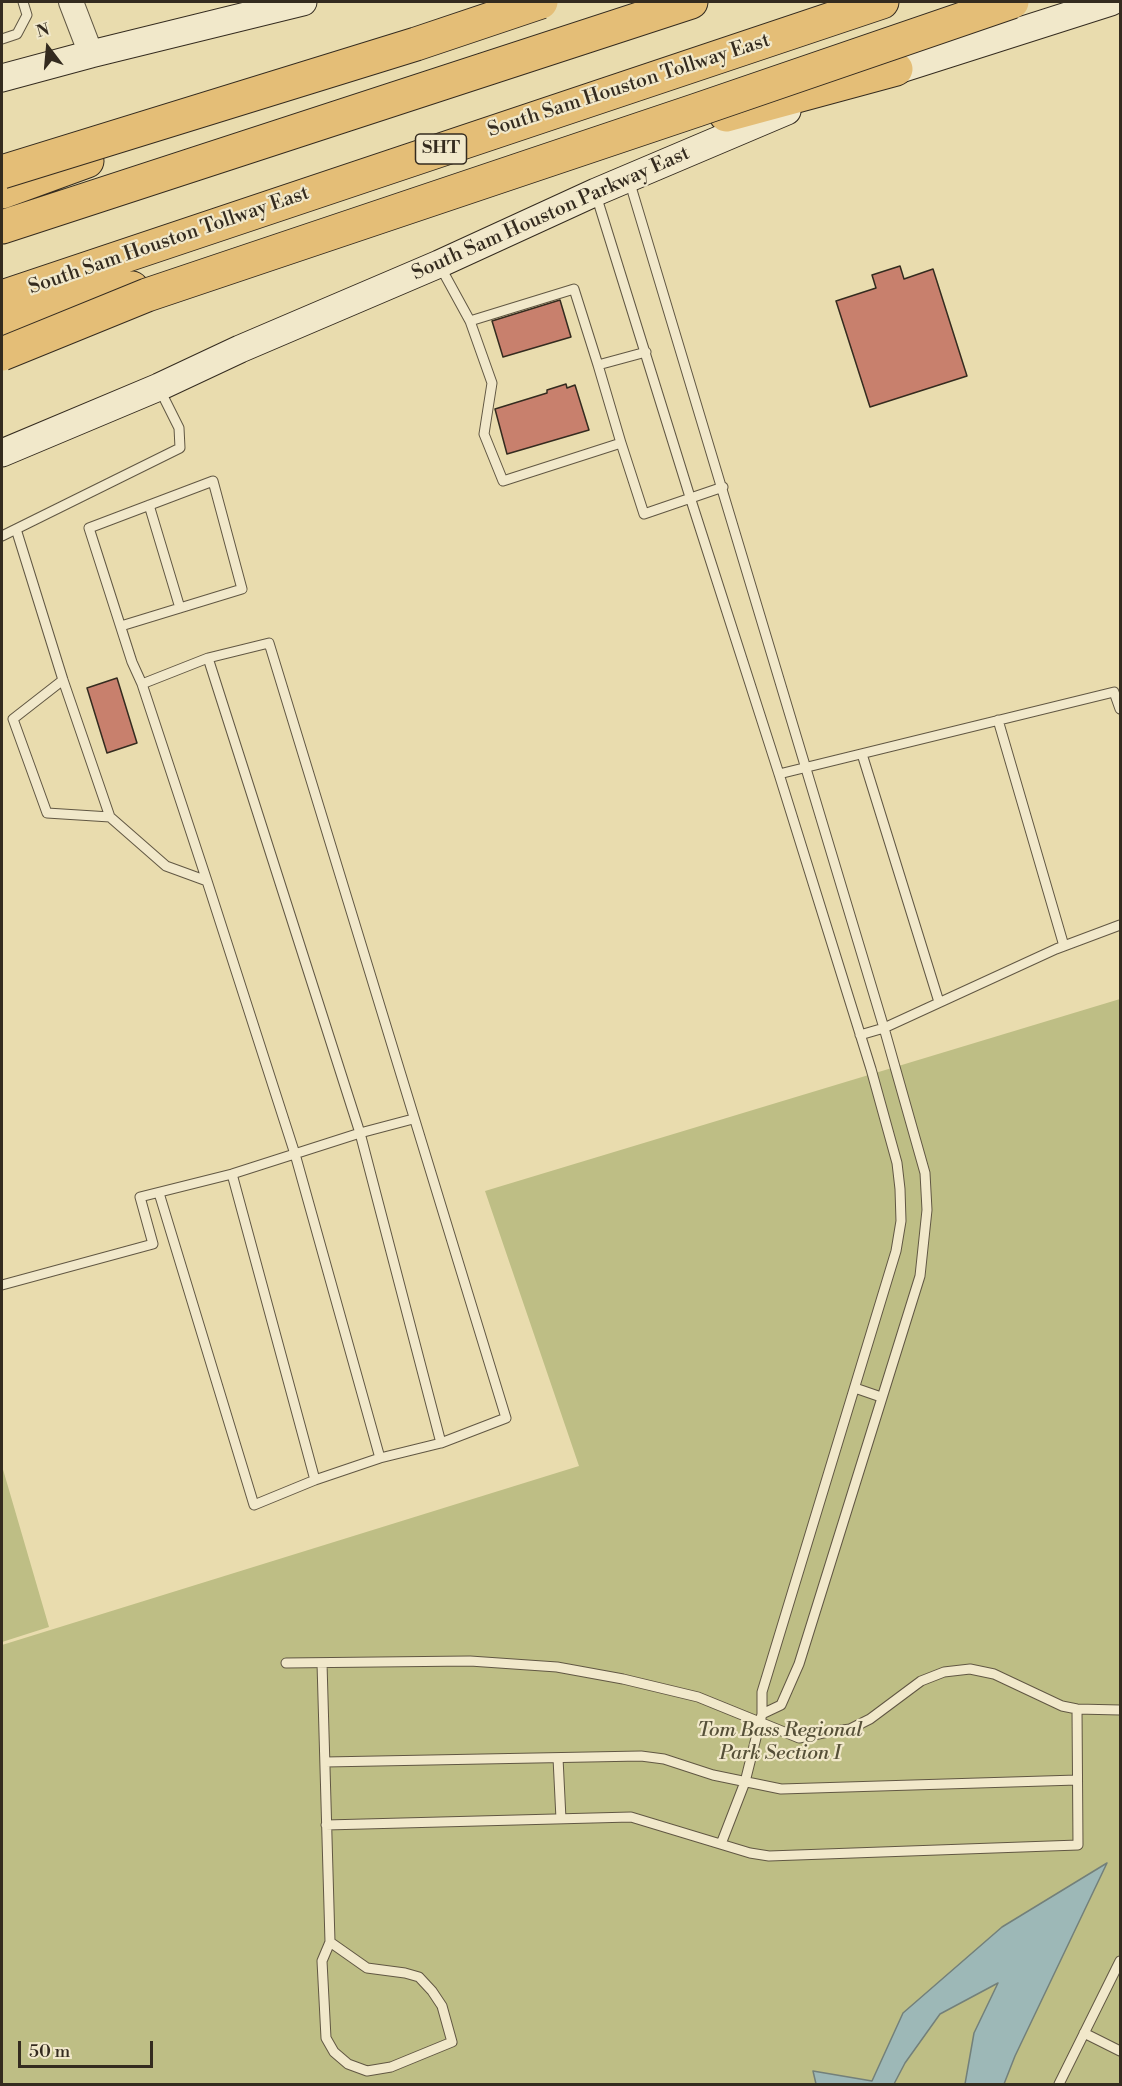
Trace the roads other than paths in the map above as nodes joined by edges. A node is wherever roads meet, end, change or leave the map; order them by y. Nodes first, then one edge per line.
1 (23, 2) edge
2 (71, 2) edge
3 (303, 2) edge
4 (520, 2) edge
5 (541, 2) edge
6 (691, 2) edge
7 (882, 2) edge
8 (1012, 2) edge
9 (1111, 2) edge
10 (2, 39) edge
11 (91, 54) junction
12 (897, 69) junction
13 (2, 78) edge
14 (2, 172) edge
15 (629, 179) junction
16 (2, 192) edge
17 (596, 192) junction
18 (2, 227) edge
19 (439, 264) junction
20 (2, 297) edge
21 (470, 321) junction
22 (2, 326) edge
23 (646, 352) junction
24 (2, 354) edge
25 (598, 365) junction
26 (159, 387) junction
27 (621, 443) junction
28 (2, 453) edge
29 (723, 487) junction
30 (690, 497) junction
31 (149, 505) junction
32 (16, 530) junction
33 (2, 536) edge
34 (180, 608) junction
35 (121, 626) junction
36 (208, 658) junction
37 (63, 680) junction
38 (142, 684) junction
39 (1120, 709) edge
40 (998, 720) junction
41 (862, 754) junction
42 (806, 767) junction
43 (779, 774) junction
44 (110, 817) junction
45 (207, 881) junction
46 (1120, 926) edge
47 (1065, 945) junction
48 (939, 1002) junction
49 (884, 1028) junction
50 (860, 1035) junction
51 (413, 1119) junction
52 (360, 1133) junction
53 (295, 1154) junction
54 (232, 1174) junction
55 (159, 1193) junction
56 (2, 1285) edge
57 (855, 1388) junction
58 (881, 1397) junction
59 (441, 1443) junction
60 (380, 1458) junction
61 (315, 1480) junction
62 (285, 1663) dead end
63 (322, 1663) junction
64 (1077, 1709) junction
65 (1120, 1710) edge
66 (761, 1718) junction
67 (558, 1758) junction
68 (325, 1762) junction
69 (1077, 1780) junction
70 (745, 1782) junction
71 (561, 1819) junction
72 (326, 1825) junction
73 (721, 1844) junction
74 (330, 1942) junction
75 (1120, 1961) edge
76 (1084, 2033) junction
77 (1120, 2051) edge
78 (1059, 2085) edge

1 - 10 lane
2 - 11 street
3 - 11 main road
4 - 16 highway
5 - 14 highway, bridge
6 - 18 highway
7 - 20 highway, South Sam Houston Tollway East / SHT
8 - 24 highway, bridge
9 - 12 main road, South Sam Houston Parkway East
11 - 13 main road
12 - 15 main road, South Sam Houston Parkway East
12 - 22 highway
15 - 17 main road, South Sam Houston Parkway East
15 - 29 lane
17 - 19 main road, South Sam Houston Parkway East
17 - 23 lane
19 - 21 lane
19 - 26 main road, South Sam Houston Parkway East
21 - 25 lane
21 - 27 lane
23 - 25 lane
23 - 30 lane
25 - 27 lane
26 - 28 main road, South Sam Houston Parkway East
26 - 32 lane
27 - 30 lane
29 - 30 lane
29 - 42 lane
30 - 43 lane
31 - 34 lane
31 - 34 lane
31 - 35 lane
32 - 33 lane
32 - 37 lane
34 - 35 lane
35 - 38 lane
36 - 38 lane
36 - 51 lane
36 - 52 lane
37 - 44 lane
37 - 44 lane
38 - 45 lane
39 - 40 lane
40 - 41 lane
40 - 47 lane
41 - 42 lane
41 - 48 lane
42 - 43 lane
42 - 49 lane
43 - 50 lane
44 - 45 lane
45 - 53 lane
46 - 47 lane
47 - 48 lane
48 - 49 lane
49 - 50 lane
49 - 58 lane
50 - 57 lane
51 - 52 lane
51 - 59 lane
52 - 53 lane
52 - 59 lane
53 - 54 lane
53 - 60 lane
54 - 55 lane
54 - 61 lane
55 - 56 lane
55 - 61 lane
57 - 58 lane
57 - 66 lane
58 - 66 lane
59 - 60 lane
60 - 61 lane
62 - 63 lane
63 - 66 lane
63 - 68 lane
64 - 65 lane
64 - 66 lane
64 - 69 lane
66 - 70 lane
67 - 68 lane
67 - 70 lane
67 - 71 lane
68 - 72 lane
69 - 70 lane
69 - 73 lane
70 - 73 lane
71 - 72 lane
71 - 73 lane
72 - 74 lane
74 - 74 lane
75 - 76 lane
76 - 77 lane
76 - 78 lane

